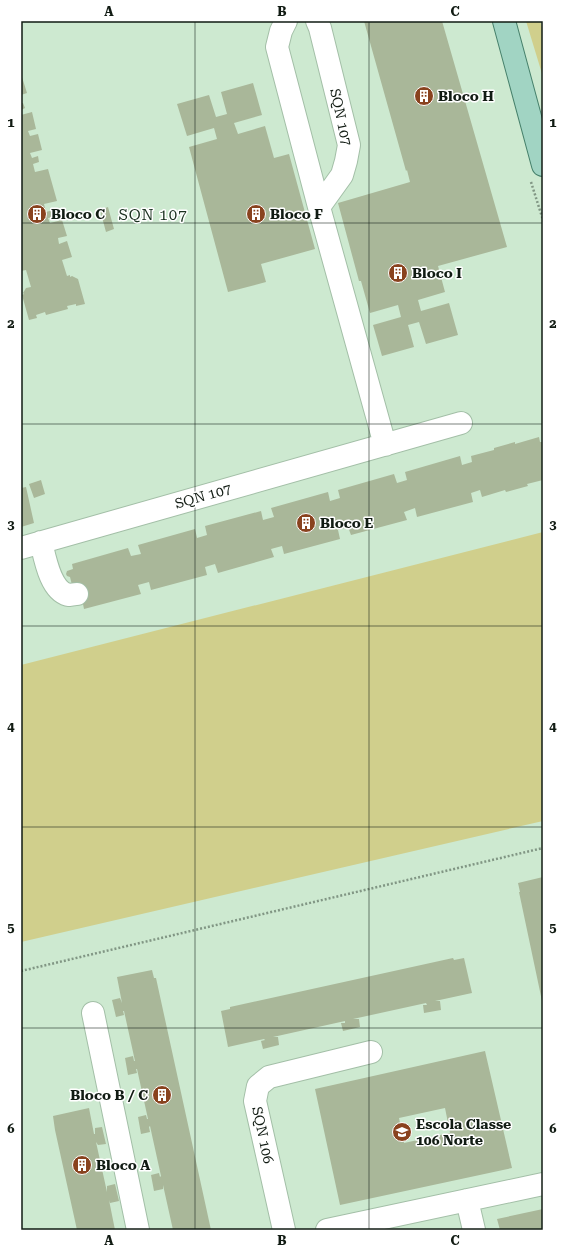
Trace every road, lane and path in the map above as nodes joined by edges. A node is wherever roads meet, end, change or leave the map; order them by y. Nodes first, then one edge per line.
1 (286, 21) edge
2 (317, 21) edge
3 (504, 21) edge
4 (543, 165) edge
5 (319, 207) junction
6 (461, 423) dead end
7 (385, 445) junction
8 (31, 545) edge
9 (77, 594) dead end
10 (543, 848) edge
11 (21, 971) edge
12 (93, 1013) dead end
13 (371, 1052) dead end
14 (543, 1184) edge
15 (467, 1200) junction
16 (138, 1230) edge
17 (284, 1230) edge
18 (327, 1230) edge
19 (474, 1230) edge

1 - 5 street
2 - 5 street, SQN 107
3 - 4 main road
5 - 7 street
6 - 7 street, SQN 107
7 - 8 street, SQN 107
8 - 9 street
10 - 11 path
12 - 16 street
13 - 17 street, SQN 106
14 - 15 street
15 - 18 street
15 - 19 street

